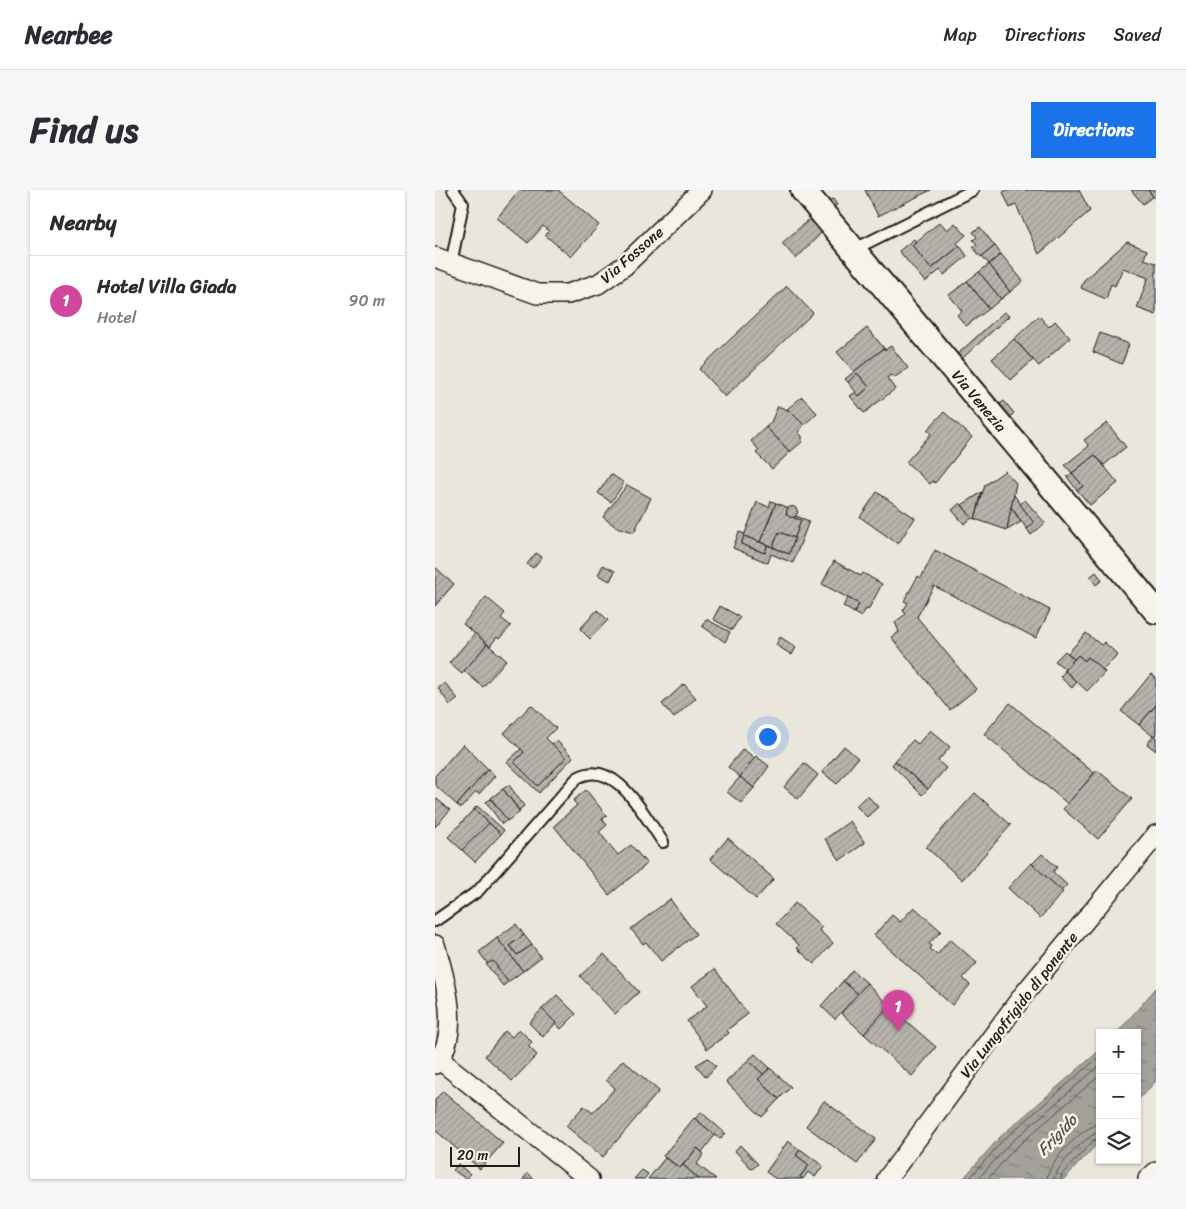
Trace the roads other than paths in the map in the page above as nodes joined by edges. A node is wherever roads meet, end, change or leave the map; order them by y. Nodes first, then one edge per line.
1 (453, 190) edge
2 (702, 190) edge
3 (803, 190) edge
4 (973, 190) edge
5 (853, 250) junction
6 (443, 261) edge
7 (1156, 611) edge
8 (1156, 835) edge
9 (663, 842) dead end
10 (435, 921) edge
11 (435, 945) edge
12 (437, 1062) edge
13 (1156, 1172) edge
14 (589, 1179) edge
15 (887, 1179) edge
16 (1148, 1179) edge

1 - 6 lane
2 - 6 street, Via Fossone
3 - 5 street, Via Venezia
4 - 5 lane
5 - 7 street, Via Venezia
8 - 15 street, Via Lungofrigido di ponente
9 - 10 lane
11 - 12 street
12 - 14 street
13 - 16 street

